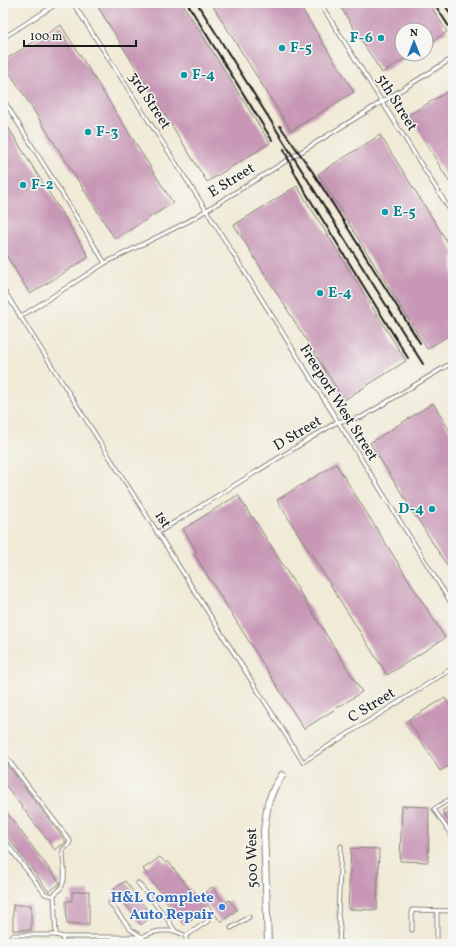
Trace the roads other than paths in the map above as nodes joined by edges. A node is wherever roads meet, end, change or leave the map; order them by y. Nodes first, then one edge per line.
1 (58, 3) edge
2 (73, 3) edge
3 (320, 3) edge
4 (3, 38) edge
5 (453, 58) edge
6 (3, 99) edge
7 (382, 101) junction
8 (206, 210) junction
9 (453, 215) edge
10 (105, 263) junction
11 (3, 289) edge
12 (20, 316) junction
13 (453, 362) edge
14 (338, 422) junction
15 (157, 533) junction
16 (453, 606) edge
17 (453, 668) edge
18 (3, 753) edge
19 (303, 762) joint
20 (282, 775) dead end
21 (453, 797) edge
22 (453, 838) edge
23 (3, 839) edge
24 (342, 846) dead end
25 (138, 883) dead end
26 (54, 895) junction
27 (110, 903) dead end
28 (438, 910) junction
29 (453, 910) edge
30 (249, 917) dead end
31 (208, 921) dead end
32 (231, 928) dead end
33 (412, 930) dead end
34 (175, 931) junction
35 (56, 935) junction
36 (186, 936) junction
37 (63, 937) junction
38 (142, 938) junction
39 (8, 944) edge
40 (63, 944) edge
41 (143, 944) edge
42 (186, 944) edge
43 (268, 944) edge
44 (339, 944) edge
45 (437, 944) edge

1 - 4 lane
2 - 8 lane, 3rd Street
3 - 7 lane, 5th Street
5 - 7 lane, E Street
6 - 10 lane
7 - 8 lane, E Street
7 - 9 lane, 5th Street
8 - 10 lane, E Street
8 - 14 lane, Freeport West Street
10 - 12 lane, E Street
11 - 12 lane, 1st
12 - 15 lane, 1st
13 - 14 lane, D Street
14 - 15 lane, D Street
14 - 16 lane, Freeport West Street
15 - 19 lane, 1st
17 - 19 lane, C Street
18 - 26 lane
20 - 43 street, 500 West
21 - 22 lane
23 - 26 lane
24 - 44 lane
25 - 34 lane
26 - 35 lane
27 - 38 lane
28 - 29 lane
28 - 33 lane
28 - 45 lane
30 - 32 lane
31 - 36 lane
34 - 36 lane
34 - 38 lane
35 - 37 lane
35 - 39 lane
36 - 42 lane
37 - 38 lane
37 - 40 lane
38 - 41 lane

